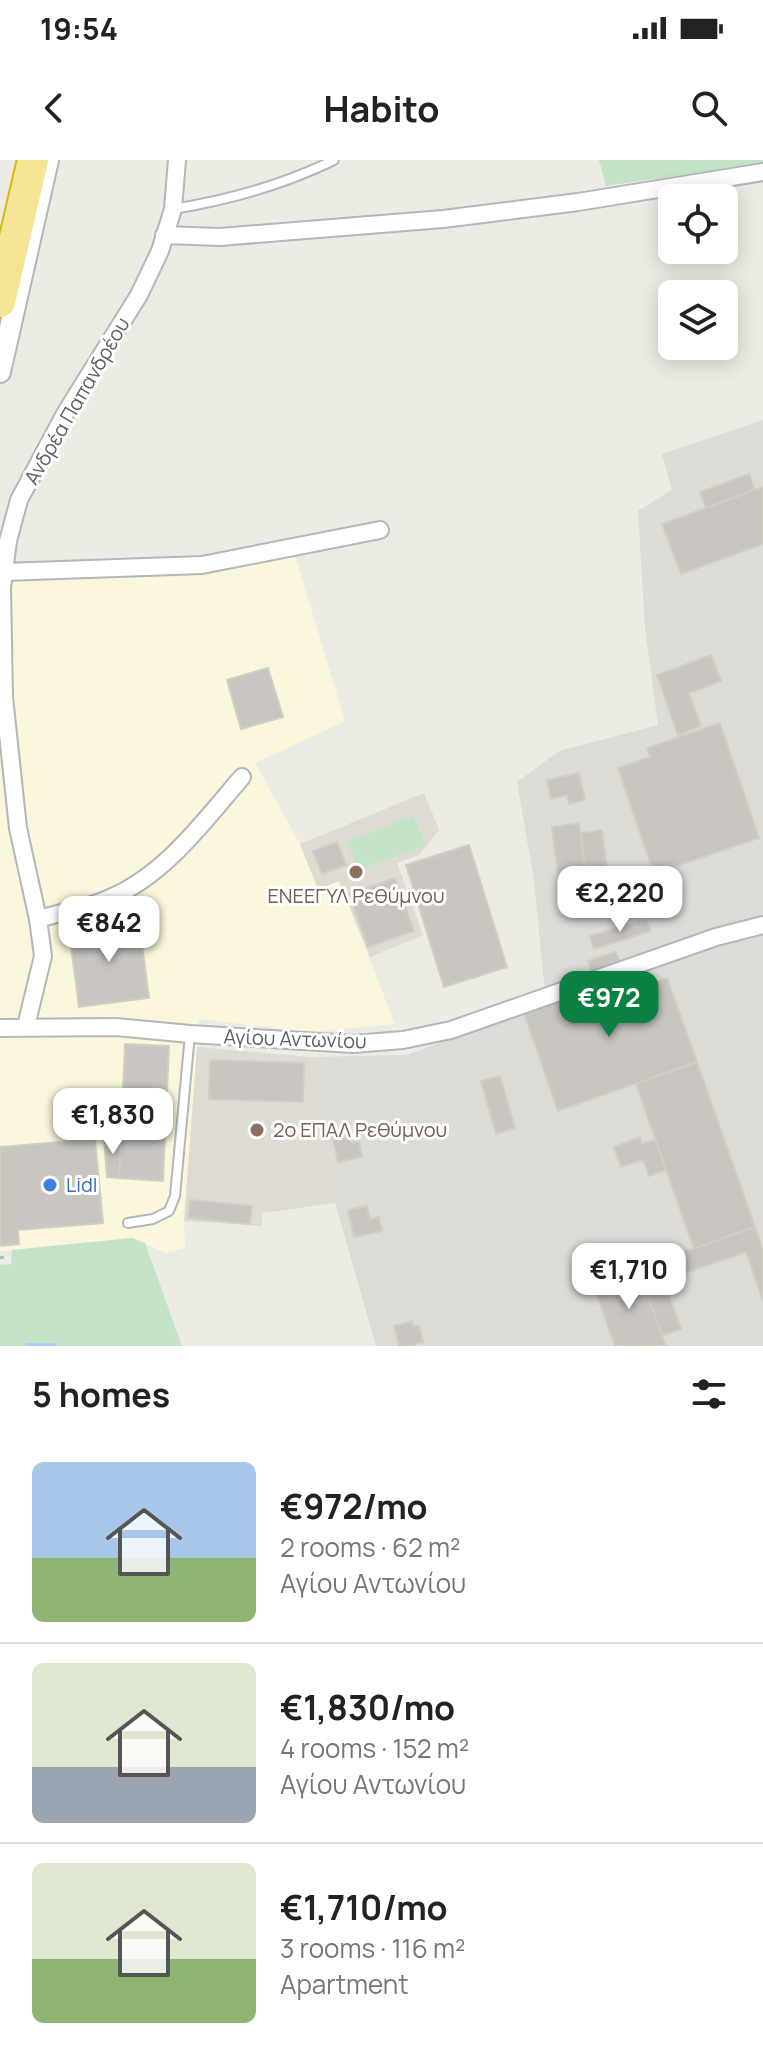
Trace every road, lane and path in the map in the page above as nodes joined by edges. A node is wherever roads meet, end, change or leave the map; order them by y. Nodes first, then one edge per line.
1 (16, 160) edge
2 (33, 160) edge
3 (48, 160) edge
4 (177, 160) edge
5 (334, 160) edge
6 (763, 172) edge
7 (173, 209) junction
8 (0, 228) edge
9 (164, 235) junction
10 (0, 302) edge
11 (0, 372) edge
12 (380, 530) dead end
13 (4, 540) edge
14 (4, 572) junction
15 (242, 777) dead end
16 (38, 919) junction
17 (763, 925) edge
18 (26, 1026) junction
19 (0, 1028) edge
20 (190, 1034) junction
21 (128, 1223) dead end

1 - 8 highway
2 - 10 highway
3 - 11 street
4 - 7 street, Ανδρέα Παπανδρέου
5 - 7 lane
6 - 9 street
7 - 9 street, Ανδρέα Παπανδρέου
9 - 13 street, Ανδρέα Παπανδρέου
12 - 14 street
13 - 14 street, Ανδρέα Παπανδρέου
14 - 16 street, Ανδρέα Παπανδρέου
15 - 16 street
16 - 18 street, Ανδρέα Παπανδρέου
17 - 20 street, Αγίου Αντωνίου
18 - 19 street, Αγίου Αντωνίου
18 - 20 street, Αγίου Αντωνίου
20 - 21 lane

